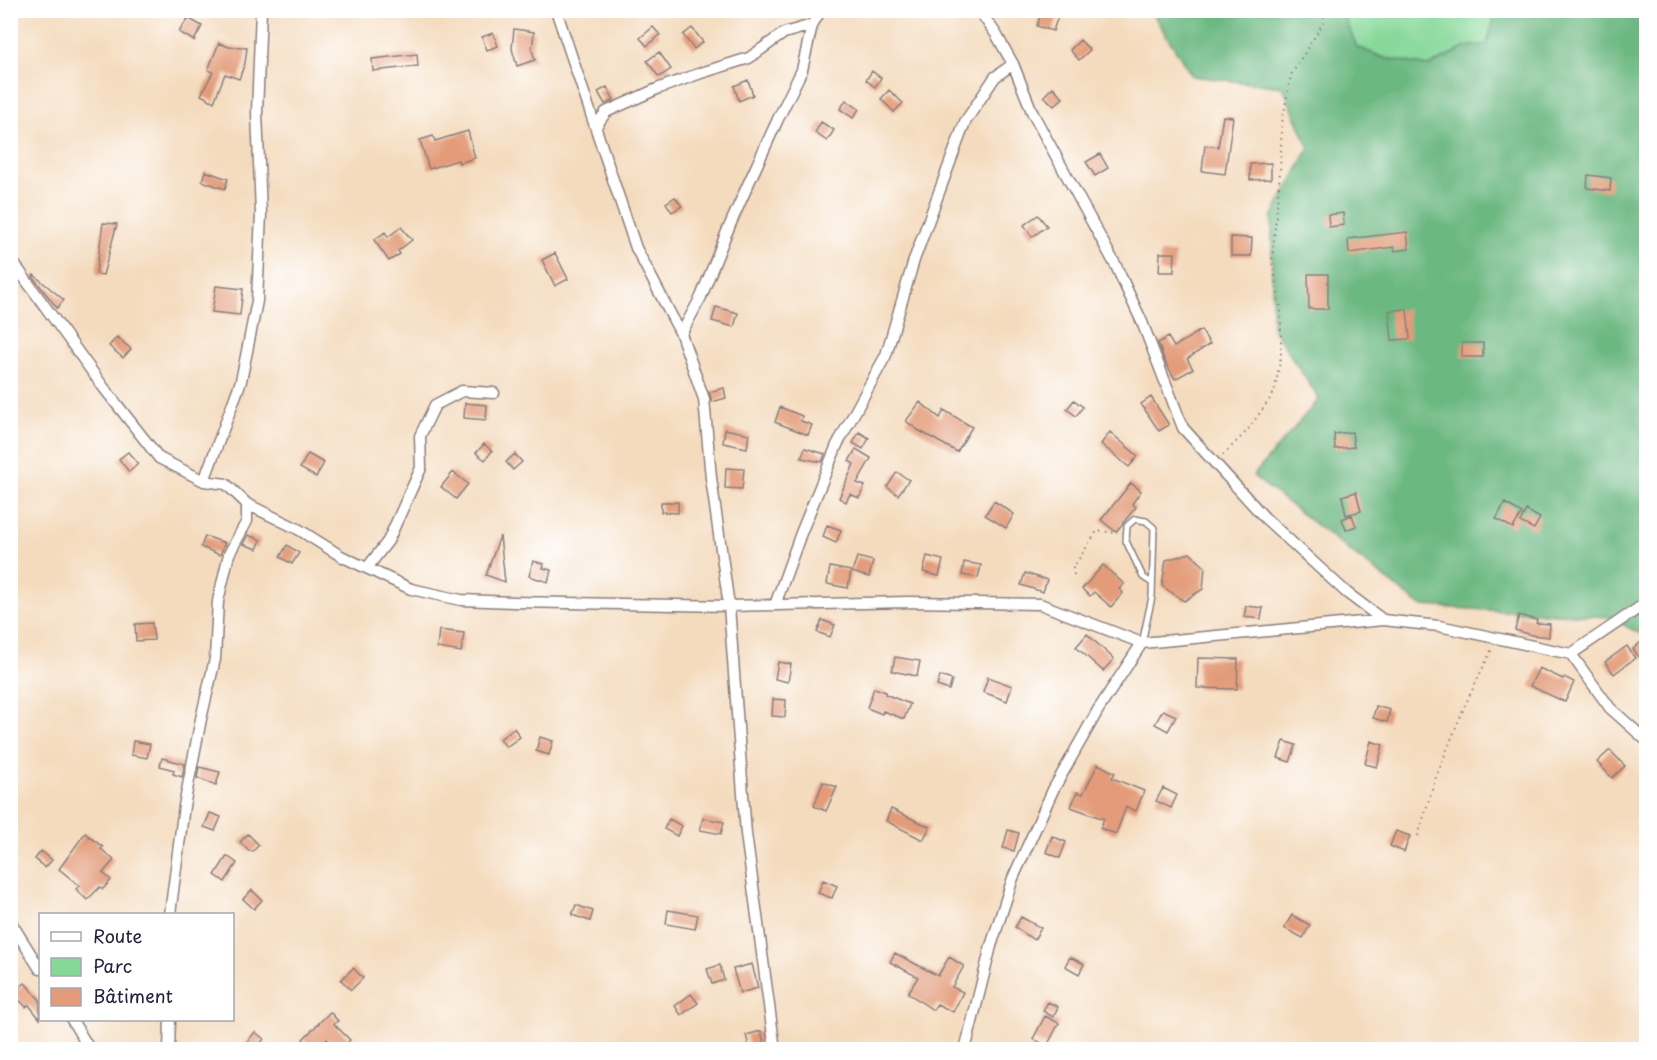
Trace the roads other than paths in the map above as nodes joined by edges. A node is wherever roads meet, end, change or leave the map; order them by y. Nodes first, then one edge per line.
1 (261, 10) edge
2 (556, 10) edge
3 (821, 10) edge
4 (979, 10) edge
5 (812, 25) junction
6 (1013, 64) junction
7 (596, 126) junction
8 (10, 258) edge
9 (681, 334) junction
10 (494, 393) dead end
11 (204, 481) junction
12 (247, 504) junction
13 (367, 568) junction
14 (1152, 583) junction
15 (1647, 603) edge
16 (775, 605) junction
17 (729, 606) junction
18 (1383, 620) junction
19 (1142, 643) junction
20 (1571, 654) junction
21 (1647, 740) edge
22 (170, 913) edge
23 (10, 921) edge
24 (39, 967) edge
25 (73, 1021) edge
26 (170, 1021) edge
27 (90, 1050) edge
28 (169, 1050) edge
29 (775, 1050) edge
30 (965, 1050) edge

1 - 11 street
2 - 7 street
3 - 5 street
4 - 6 street
5 - 7 street
5 - 9 street
6 - 16 street
6 - 18 street
7 - 9 street
8 - 11 street
9 - 17 street
10 - 13 street
11 - 12 street
12 - 13 street
12 - 22 street
13 - 17 street
14 - 14 lane
14 - 19 lane
15 - 20 street
16 - 17 street
16 - 19 street
17 - 29 street
18 - 19 street
18 - 20 street
19 - 30 street
20 - 21 street
23 - 24 street
25 - 27 street
26 - 28 street

